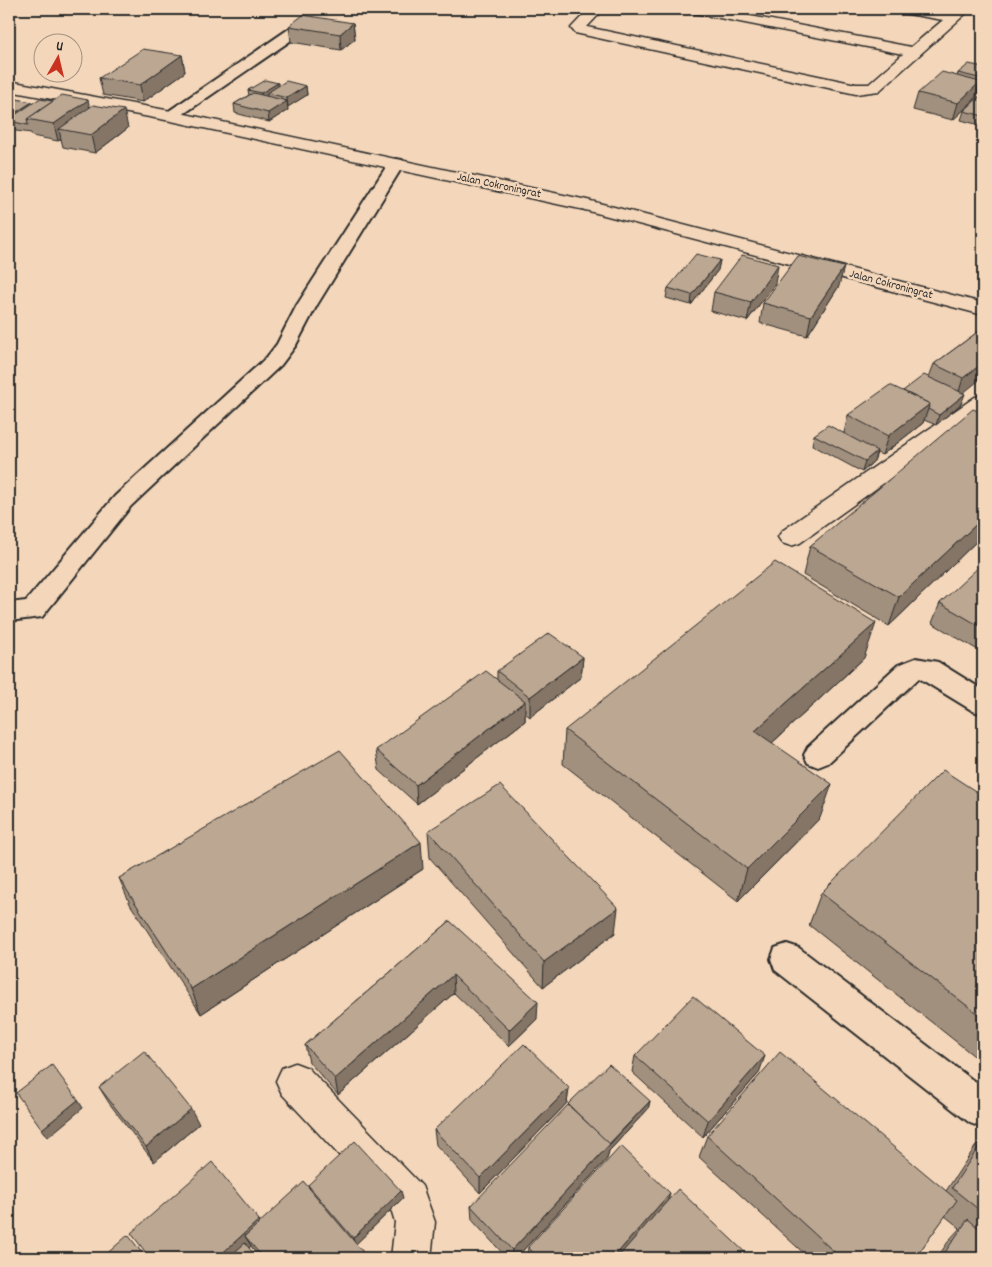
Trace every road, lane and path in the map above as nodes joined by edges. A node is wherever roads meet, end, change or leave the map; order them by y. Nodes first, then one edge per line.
1 (597, 9) edge
2 (694, 9) edge
3 (902, 9) edge
4 (959, 13) edge
5 (304, 25) edge
6 (914, 52) junction
7 (9, 86) edge
8 (171, 116) junction
9 (396, 164) junction
10 (983, 309) edge
11 (983, 402) edge
12 (790, 538) dead end
13 (9, 612) edge
14 (983, 703) edge
15 (818, 754) dead end
16 (787, 959) dead end
17 (295, 1081) dead end
18 (983, 1110) edge
19 (412, 1258) edge

1 - 6 street
2 - 6 street
3 - 4 street
4 - 6 street
5 - 8 lane
7 - 8 street, Jalan Cokroningrat
8 - 9 street, Jalan Cokroningrat
9 - 10 street, Jalan Cokroningrat
9 - 13 lane
11 - 12 street
14 - 15 lane
16 - 18 lane
17 - 19 street

